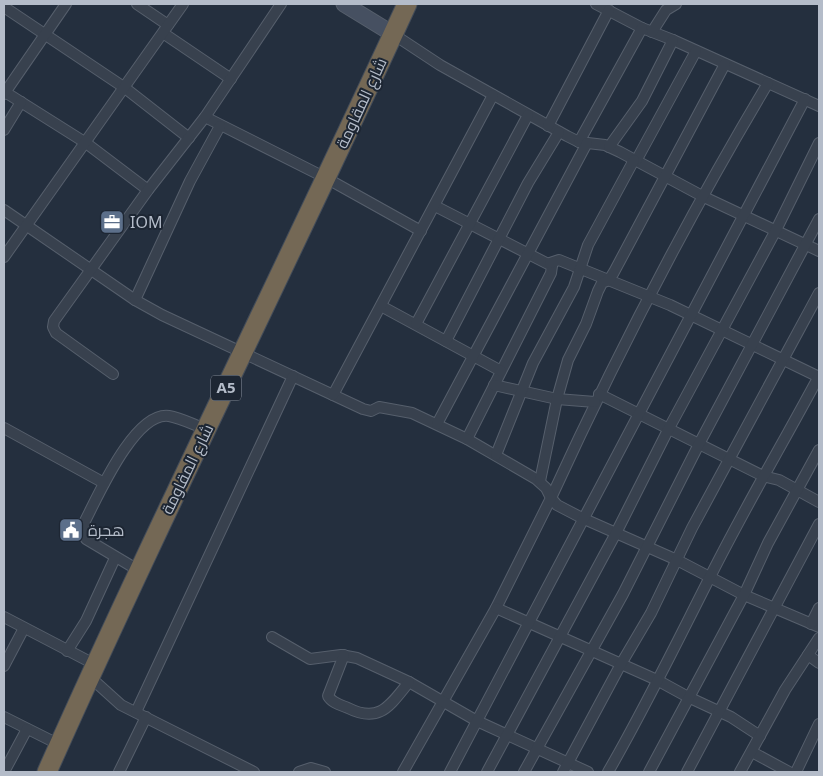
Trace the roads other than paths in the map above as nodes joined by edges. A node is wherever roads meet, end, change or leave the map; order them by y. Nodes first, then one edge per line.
1 (66, 4) edge
2 (137, 4) edge
3 (183, 4) edge
4 (281, 4) edge
5 (344, 4) edge
6 (407, 4) edge
7 (596, 4) edge
8 (676, 4) edge
9 (4, 7) edge
10 (609, 10) junction
11 (642, 28) junction
12 (166, 29) junction
13 (652, 32) junction
14 (44, 34) junction
15 (393, 34) junction
16 (673, 40) junction
17 (696, 51) junction
18 (725, 64) junction
19 (231, 79) junction
20 (768, 83) junction
21 (125, 88) junction
22 (4, 93) edge
23 (493, 95) junction
24 (805, 99) junction
25 (22, 102) junction
26 (819, 106) edge
27 (528, 115) junction
28 (205, 117) junction
29 (5, 124) edge
30 (220, 126) junction
31 (548, 126) junction
32 (559, 132) junction
33 (189, 138) junction
34 (583, 142) junction
35 (86, 143) junction
36 (819, 143) edge
37 (609, 146) junction
38 (635, 160) junction
39 (665, 176) junction
40 (326, 178) junction
41 (148, 190) junction
42 (704, 197) junction
43 (435, 206) junction
44 (4, 210) edge
45 (745, 215) junction
46 (819, 219) edge
47 (469, 223) junction
48 (27, 227) junction
49 (776, 230) junction
50 (421, 231) junction
51 (499, 237) junction
52 (806, 245) junction
53 (529, 252) junction
54 (819, 252) edge
55 (4, 257) edge
56 (550, 263) junction
57 (90, 270) junction
58 (581, 270) junction
59 (609, 280) junction
60 (819, 293) edge
61 (648, 297) junction
62 (134, 300) junction
63 (381, 306) junction
64 (690, 315) junction
65 (416, 324) junction
66 (721, 331) junction
67 (446, 341) junction
68 (751, 345) junction
69 (244, 353) junction
70 (474, 355) junction
71 (783, 361) junction
72 (501, 371) junction
73 (113, 374) dead end
74 (293, 376) junction
75 (819, 377) edge
76 (494, 385) junction
77 (522, 392) junction
78 (333, 395) junction
79 (597, 398) junction
80 (557, 399) junction
81 (639, 414) junction
82 (437, 424) junction
83 (4, 428) edge
84 (206, 429) junction
85 (668, 430) junction
86 (467, 439) junction
87 (699, 444) junction
88 (819, 450) edge
89 (496, 455) junction
90 (730, 459) junction
91 (764, 476) junction
92 (540, 481) junction
93 (104, 483) junction
94 (797, 490) junction
95 (551, 498) junction
96 (819, 502) edge
97 (582, 518) junction
98 (819, 524) edge
99 (616, 533) junction
100 (646, 546) junction
101 (115, 558) junction
102 (677, 560) junction
103 (138, 570) junction
104 (710, 577) junction
105 (744, 595) junction
106 (496, 608) junction
107 (775, 608) junction
108 (819, 608) edge
109 (4, 617) edge
110 (528, 621) junction
111 (815, 625) edge
112 (24, 628) junction
113 (560, 636) junction
114 (272, 637) dead end
115 (819, 638) edge
116 (590, 650) junction
117 (67, 651) junction
118 (344, 655) junction
119 (808, 655) junction
120 (819, 663) edge
121 (621, 664) junction
122 (4, 666) edge
123 (93, 671) junction
124 (657, 680) junction
125 (409, 682) junction
126 (688, 697) junction
127 (442, 703) junction
128 (718, 711) junction
129 (136, 712) junction
130 (4, 717) edge
131 (146, 717) junction
132 (477, 720) junction
133 (819, 724) edge
134 (27, 729) junction
135 (507, 734) junction
136 (760, 736) junction
137 (60, 745) junction
138 (537, 748) junction
139 (752, 752) junction
140 (566, 768) edge
141 (4, 772) edge
142 (48, 772) edge
143 (119, 772) edge
144 (254, 772) edge
145 (299, 772) edge
146 (326, 772) edge
147 (403, 772) edge
148 (450, 772) edge
149 (487, 772) edge
150 (524, 772) edge
151 (588, 772) edge
152 (608, 772) edge
153 (649, 772) edge
154 (687, 772) edge
155 (740, 772) edge
156 (789, 772) edge
157 (796, 772) edge

1 - 14 street
2 - 12 street
3 - 12 street
4 - 19 street
5 - 15 street
6 - 15 highway, شارع المقاومة / A5
7 - 10 street
8 - 13 street
9 - 14 street
10 - 11 street
10 - 31 street
11 - 13 street
11 - 34 street
12 - 19 street
12 - 21 street
13 - 16 street
14 - 21 street
14 - 22 street
15 - 23 street
15 - 40 highway, شارع المقاومة / A5
16 - 17 street
16 - 37 street
17 - 18 street
17 - 38 street
18 - 20 street
18 - 39 street
19 - 28 street
20 - 24 street
20 - 42 street
21 - 33 street
21 - 35 street
22 - 25 street
23 - 27 street
23 - 43 street
24 - 26 street
24 - 45 street
25 - 29 street
25 - 35 street
27 - 31 street
27 - 47 street
28 - 30 street
28 - 33 street
30 - 40 street
30 - 62 street
31 - 32 street
32 - 34 street
32 - 51 street
33 - 41 street
34 - 37 street
34 - 53 street
35 - 41 street
35 - 48 street
36 - 49 street
37 - 38 street
38 - 39 street
38 - 58 street
39 - 42 street
39 - 59 street
40 - 50 street
40 - 69 highway, شارع المقاومة / A5
41 - 57 street
42 - 45 street
42 - 61 street
43 - 47 street
43 - 50 street
44 - 48 street
45 - 49 street
45 - 64 street
46 - 52 street
47 - 51 street
47 - 65 street
48 - 55 street
48 - 57 street
49 - 52 street
49 - 66 street
50 - 63 street
51 - 53 street
51 - 67 street
52 - 54 street
52 - 68 street
53 - 56 street
53 - 70 street
56 - 58 street
56 - 72 street
57 - 62 street
57 - 73 street
58 - 59 street
58 - 77 street
59 - 61 street
59 - 80 street
60 - 71 street
61 - 64 street
61 - 79 street
62 - 69 street
63 - 65 street
63 - 78 street
64 - 66 street
64 - 81 street
65 - 67 street
66 - 68 street
66 - 85 street
67 - 70 street
68 - 71 street
68 - 87 street
69 - 74 street
69 - 84 highway, شارع المقاومة / A5
70 - 72 street
70 - 82 street
71 - 75 street
71 - 90 street
72 - 76 street
74 - 78 street
74 - 129 street
75 - 91 street
76 - 77 street
76 - 86 street
77 - 80 street
77 - 89 street
78 - 82 street
79 - 80 street
79 - 81 street
79 - 95 street
80 - 92 street
81 - 85 street
81 - 97 street
82 - 86 street
83 - 93 street
84 - 93 street
84 - 103 highway, شارع المقاومة / A5
85 - 87 street
85 - 99 street
86 - 89 street
87 - 90 street
87 - 100 street
88 - 94 street
89 - 92 street
90 - 91 street
90 - 102 street
91 - 94 street
91 - 104 street
92 - 95 street
93 - 101 street
94 - 96 street
94 - 105 street
95 - 97 street
95 - 106 street
97 - 99 street
97 - 110 street
98 - 107 street
99 - 100 street
99 - 113 street
100 - 102 street
100 - 116 street
101 - 103 street
101 - 117 street
102 - 104 street
102 - 121 street
103 - 123 highway, شارع المقاومة / A5
104 - 105 street
104 - 124 street
105 - 107 street
105 - 126 street
106 - 110 street
106 - 127 street
107 - 111 street
107 - 128 street
108 - 111 street
109 - 112 street
110 - 113 street
110 - 132 street
112 - 117 street
112 - 122 street
113 - 116 street
113 - 135 street
114 - 118 street
115 - 119 street
116 - 121 street
116 - 138 street
117 - 123 street
118 - 125 street
118 - 125 street
119 - 120 street
119 - 136 street
121 - 124 street
121 - 140 street
123 - 129 street
123 - 137 highway, شارع المقاومة / A5
124 - 126 street
124 - 152 street
125 - 127 street
126 - 128 street
126 - 153 street
127 - 132 street
127 - 147 street
128 - 136 street
128 - 154 street
129 - 131 street
130 - 134 street
131 - 143 street
131 - 144 street
132 - 135 street
132 - 148 street
133 - 157 street
134 - 137 street
134 - 141 street
135 - 138 street
135 - 149 street
136 - 139 street
137 - 142 highway, شارع المقاومة / A5
138 - 140 street
138 - 150 street
139 - 155 street
139 - 156 street
140 - 151 street
145 - 146 street

